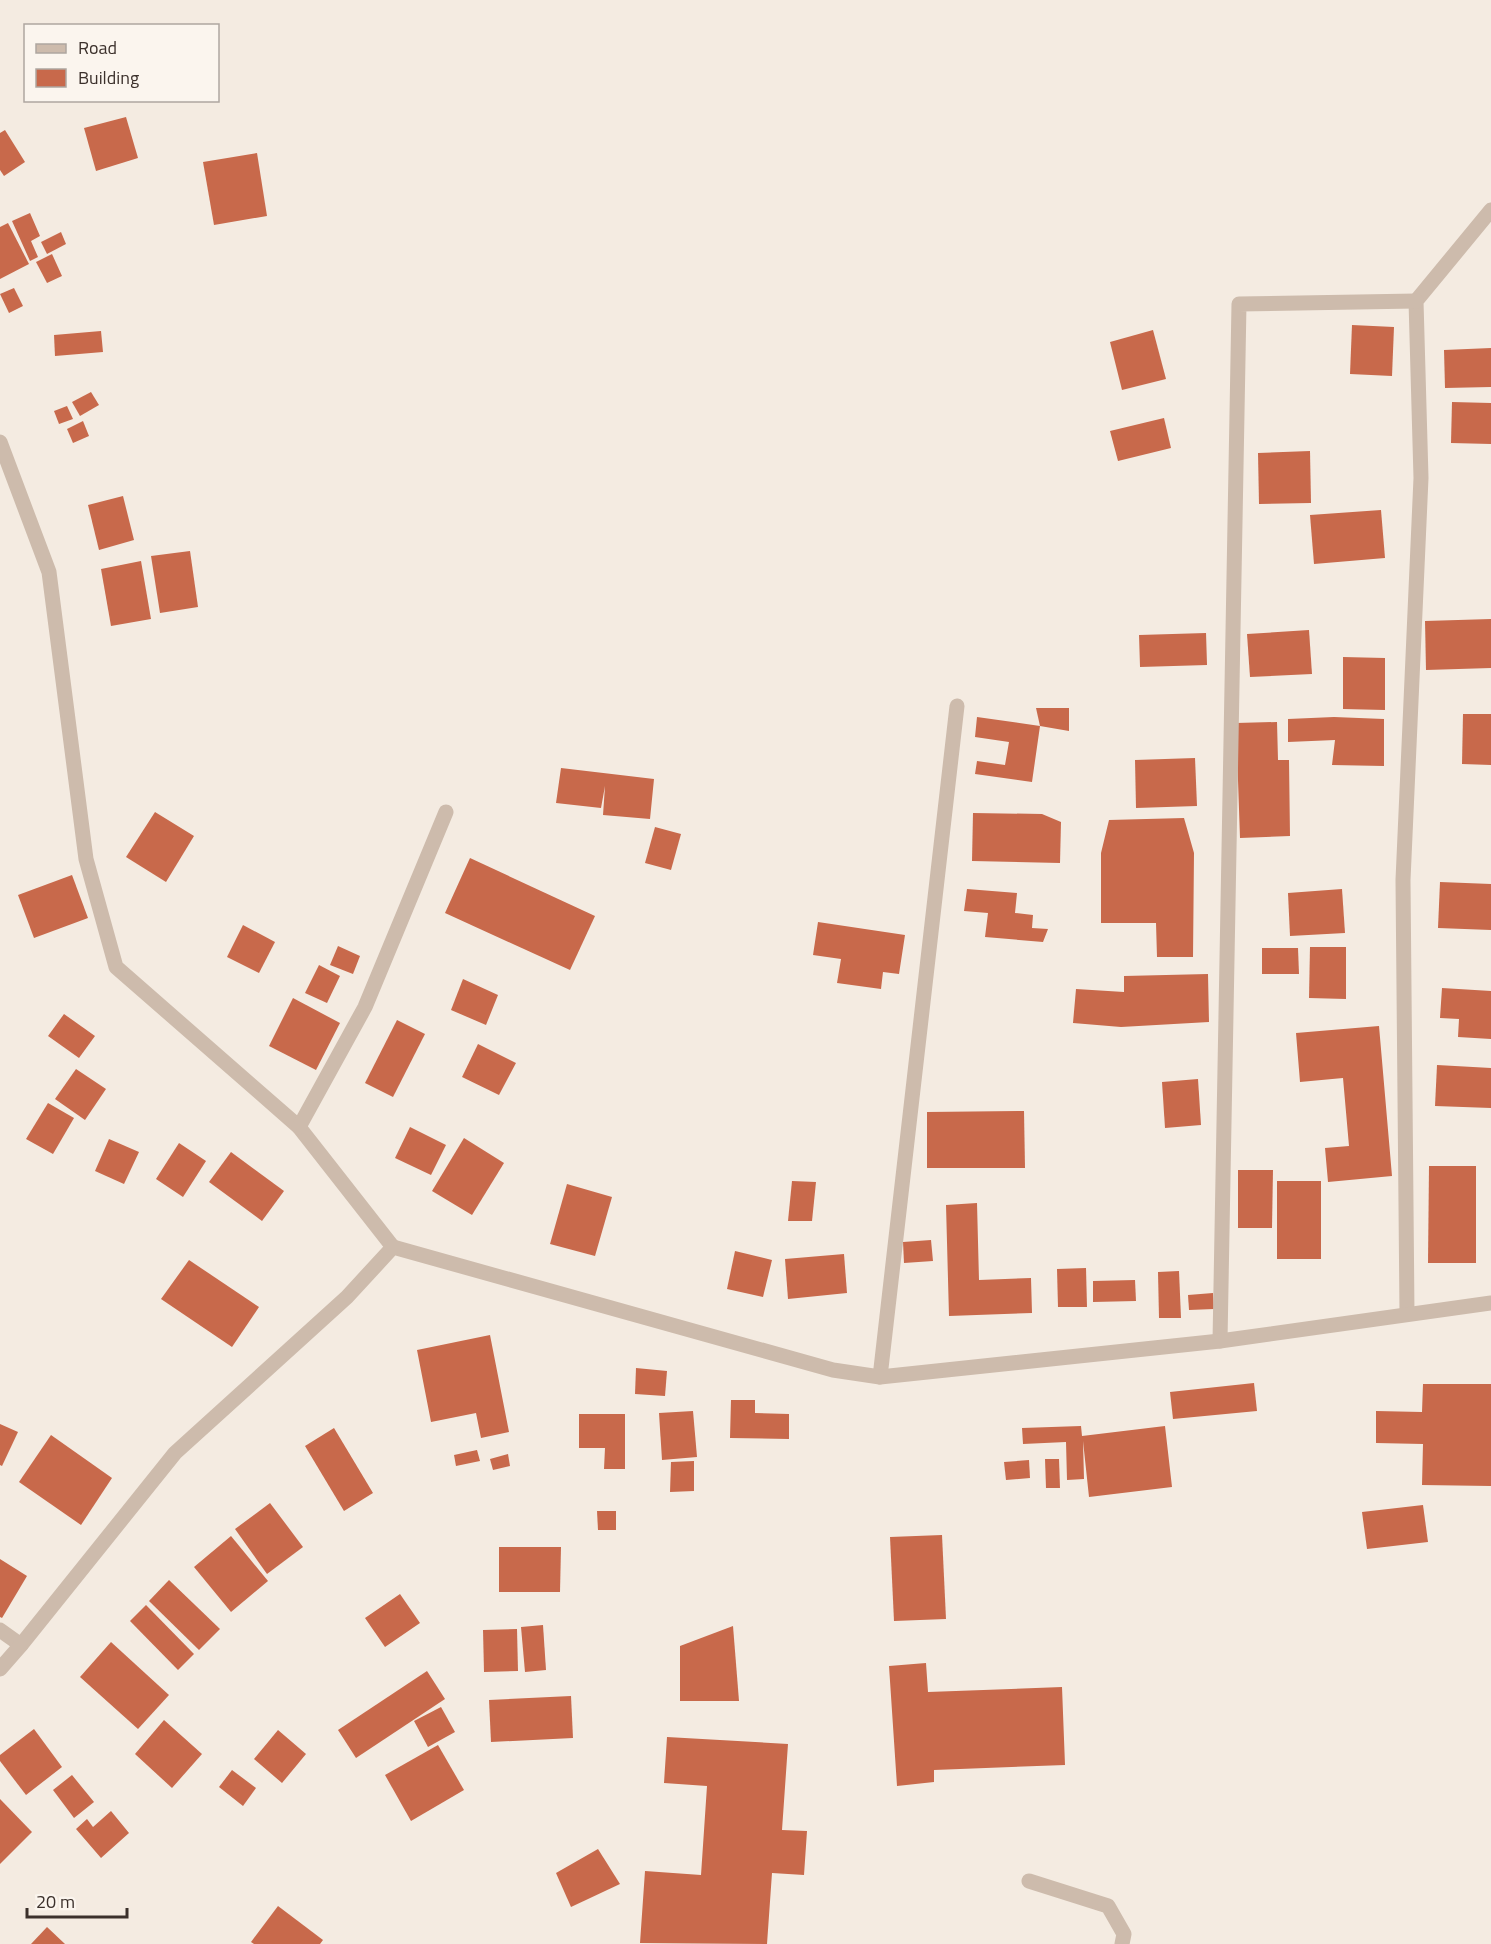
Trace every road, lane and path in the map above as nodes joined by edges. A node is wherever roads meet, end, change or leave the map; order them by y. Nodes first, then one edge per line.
1 (1491, 210) edge
2 (1416, 301) junction
3 (0, 442) edge
4 (957, 706) dead end
5 (446, 812) dead end
6 (299, 1127) junction
7 (393, 1247) junction
8 (1491, 1303) edge
9 (1407, 1314) junction
10 (1220, 1341) junction
11 (880, 1377) junction
12 (0, 1630) edge
13 (21, 1645) junction
14 (0, 1669) edge
15 (1029, 1881) dead end
16 (1122, 1944) edge

1 - 2 street
2 - 9 street
2 - 10 street
3 - 6 street
4 - 11 street
5 - 6 street
6 - 7 street
7 - 11 street
7 - 13 street
8 - 9 street
9 - 10 street
10 - 11 street
12 - 13 street
13 - 14 street
15 - 16 street

